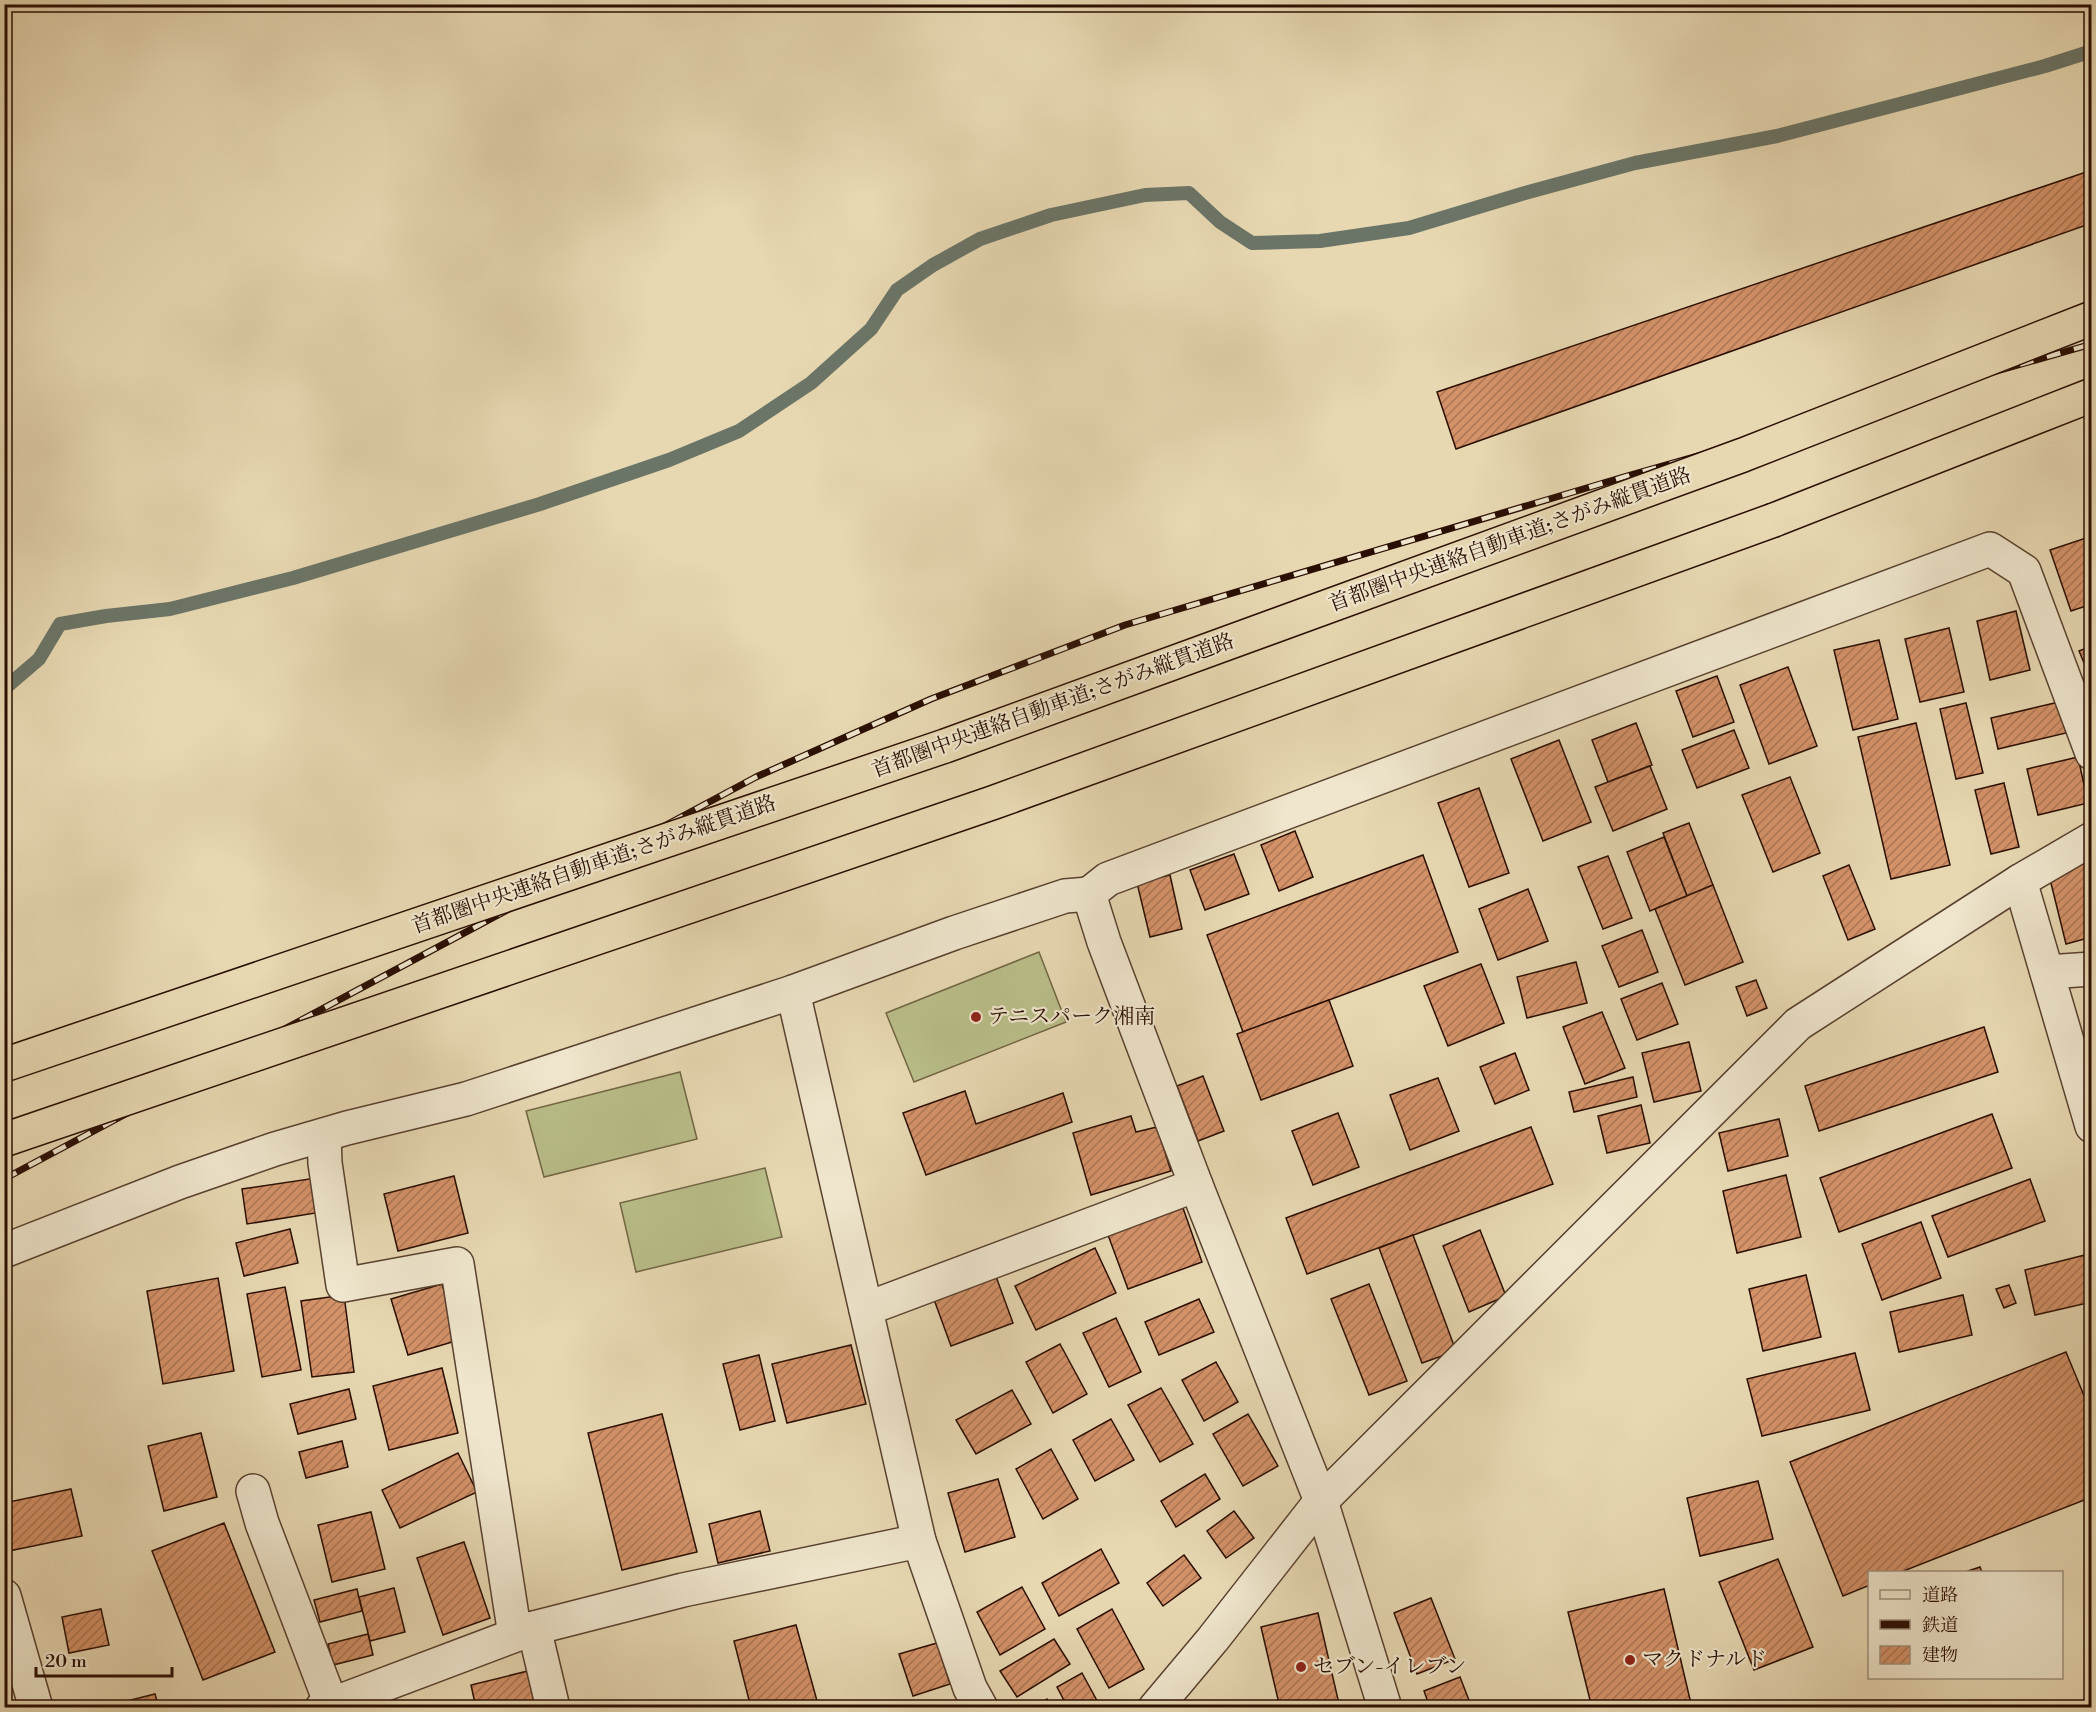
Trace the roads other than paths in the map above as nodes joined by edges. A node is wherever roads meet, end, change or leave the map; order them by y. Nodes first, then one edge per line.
1 (2091, 318) edge
2 (2091, 395) edge
3 (2091, 753) edge
4 (2091, 839) edge
5 (2020, 881) junction
6 (1089, 894) junction
7 (2091, 969) edge
8 (2047, 972) junction
9 (793, 992) junction
10 (4, 1065) edge
11 (2091, 1126) edge
12 (324, 1135) junction
13 (4, 1140) edge
14 (1196, 1185) junction
15 (4, 1251) edge
16 (866, 1309) junction
17 (253, 1491) dead end
18 (1321, 1501) junction
19 (920, 1541) junction
20 (4, 1596) edge
21 (524, 1631) junction
22 (327, 1706) edge
23 (36, 1707) edge
24 (553, 1707) edge
25 (981, 1707) edge
26 (1155, 1707) edge
27 (1385, 1707) edge

1 - 10 highway, 首都圏中央連絡自動車道;さがみ縦貫道路, bridge
2 - 13 highway, bridge
3 - 6 street
4 - 5 street
5 - 8 street
5 - 18 street
6 - 9 street
6 - 14 street
7 - 8 street
8 - 11 street
9 - 12 street
9 - 16 street
12 - 15 street
12 - 21 street
14 - 16 street
14 - 18 street
16 - 19 street
17 - 22 street
18 - 26 street
18 - 27 street
19 - 21 street
19 - 25 street
20 - 23 street
21 - 22 street
21 - 24 street

